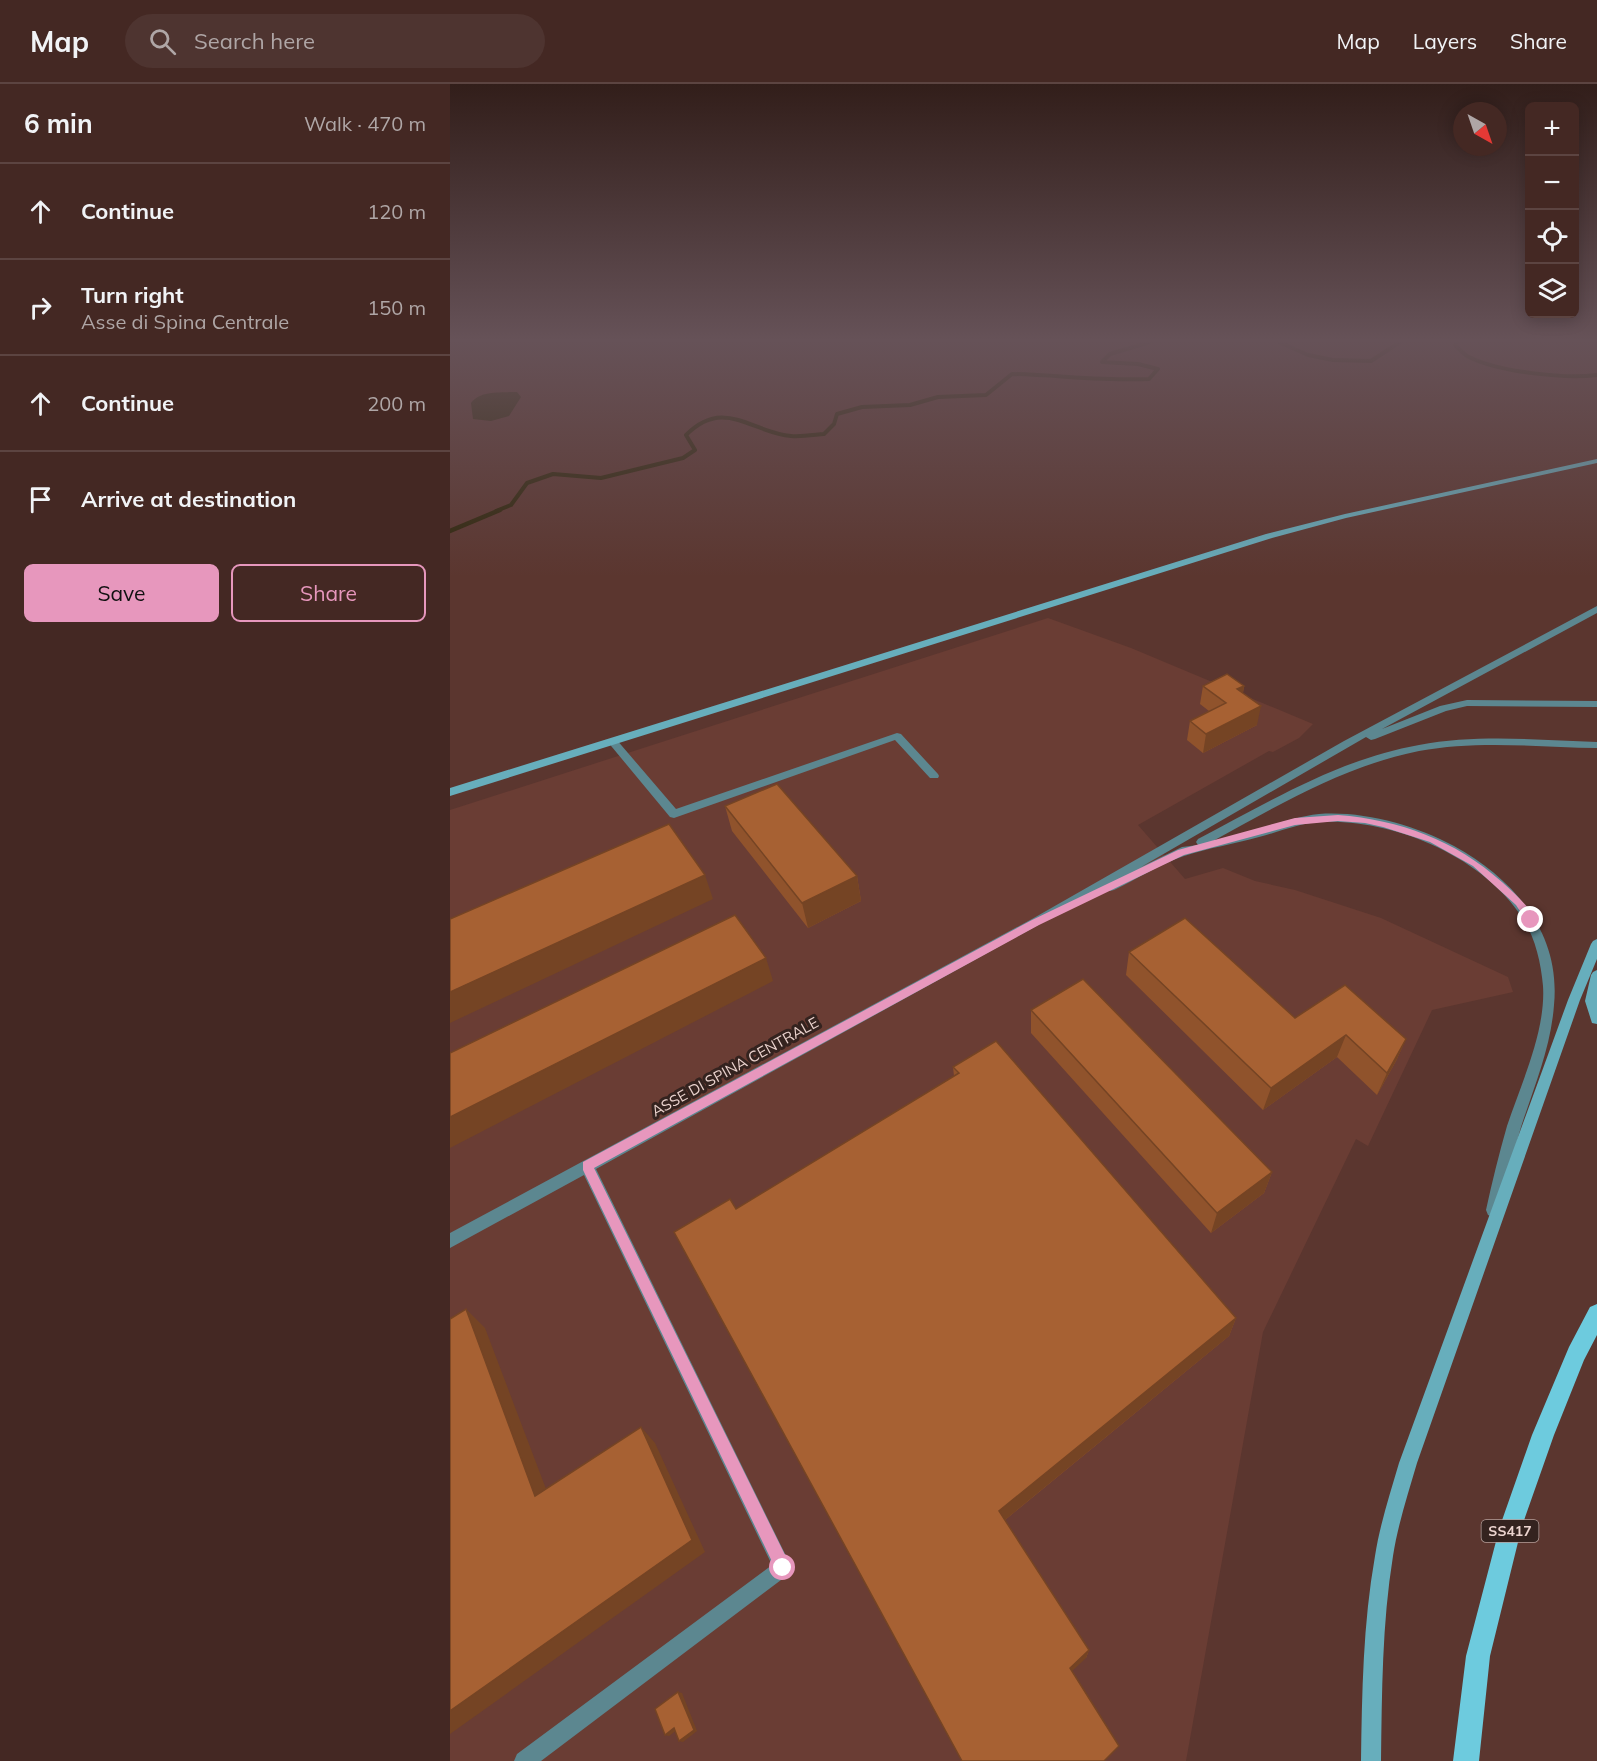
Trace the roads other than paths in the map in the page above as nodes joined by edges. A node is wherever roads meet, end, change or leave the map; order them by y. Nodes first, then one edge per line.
1 (1597, 461) edge
2 (1597, 609) edge
3 (1597, 704) edge
4 (612, 741) junction
5 (1348, 743) junction
6 (1597, 745) edge
7 (934, 776) dead end
8 (450, 792) edge
9 (1181, 853) junction
10 (1036, 922) junction
11 (1597, 944) edge
12 (1597, 975) edge
13 (1597, 1019) edge
14 (587, 1166) junction
15 (450, 1241) edge
16 (1482, 1258) junction
17 (1597, 1314) edge
18 (524, 1761) edge
19 (1371, 1761) edge
20 (1466, 1761) edge

1 - 4 main road
2 - 5 street
3 - 5 street
4 - 7 street
4 - 8 main road
5 - 10 street
6 - 9 street
9 - 10 street
9 - 16 street
10 - 14 street, ASSE DI SPINA CENTRALE
11 - 16 main road
12 - 13 main road
14 - 15 street, ASSE DI SPINA CENTRALE
14 - 18 street
16 - 19 main road
17 - 20 main road, SS417

